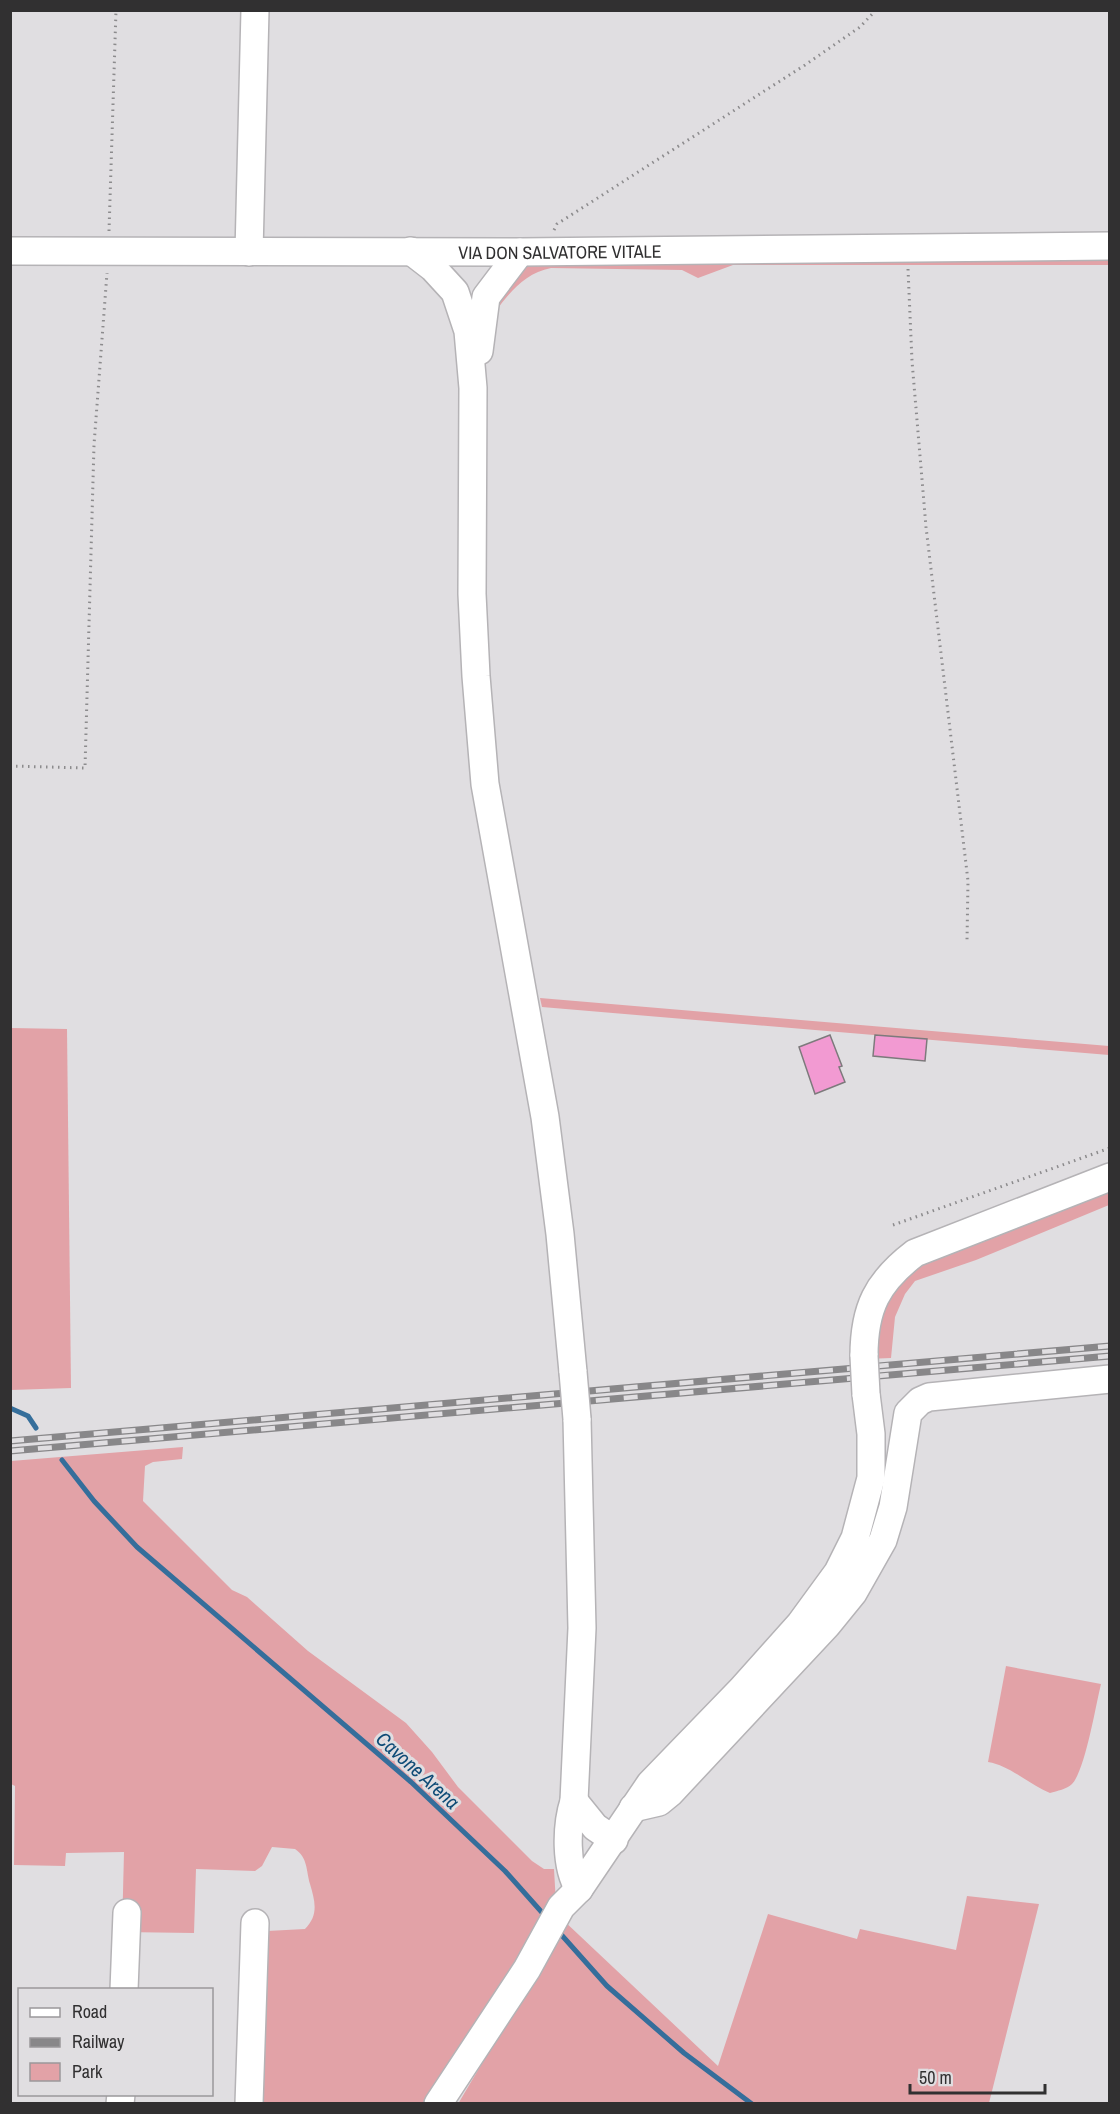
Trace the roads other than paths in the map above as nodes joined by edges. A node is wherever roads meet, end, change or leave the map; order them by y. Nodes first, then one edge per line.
1 (255, 10) edge
2 (1110, 246) edge
3 (10, 251) edge
4 (411, 251) junction
5 (466, 251) junction
6 (532, 251) junction
7 (249, 252) junction
8 (448, 284) junction
9 (486, 297) junction
10 (474, 388) junction
11 (1110, 1177) edge
12 (1110, 1379) edge
13 (574, 1801) junction
14 (633, 1808) junction
15 (614, 1840) junction
16 (562, 1909) junction
17 (127, 1913) dead end
18 (255, 1923) dead end
19 (124, 1988) edge
20 (249, 2103) edge
21 (438, 2103) edge

1 - 7 street
2 - 6 street, VIA DON SALVATORE VITALE
3 - 7 street, VIA DON SALVATORE VITALE
4 - 5 street, VIA DON SALVATORE VITALE
4 - 7 street, VIA DON SALVATORE VITALE
4 - 8 street
5 - 6 street, VIA DON SALVATORE VITALE
5 - 8 street
5 - 9 street
6 - 9 street
8 - 10 street
9 - 10 street
10 - 13 street, bridge
11 - 14 street, bridge
12 - 14 street
13 - 15 street
13 - 16 street
14 - 15 street
15 - 16 street
16 - 21 street
17 - 19 street
18 - 20 street

